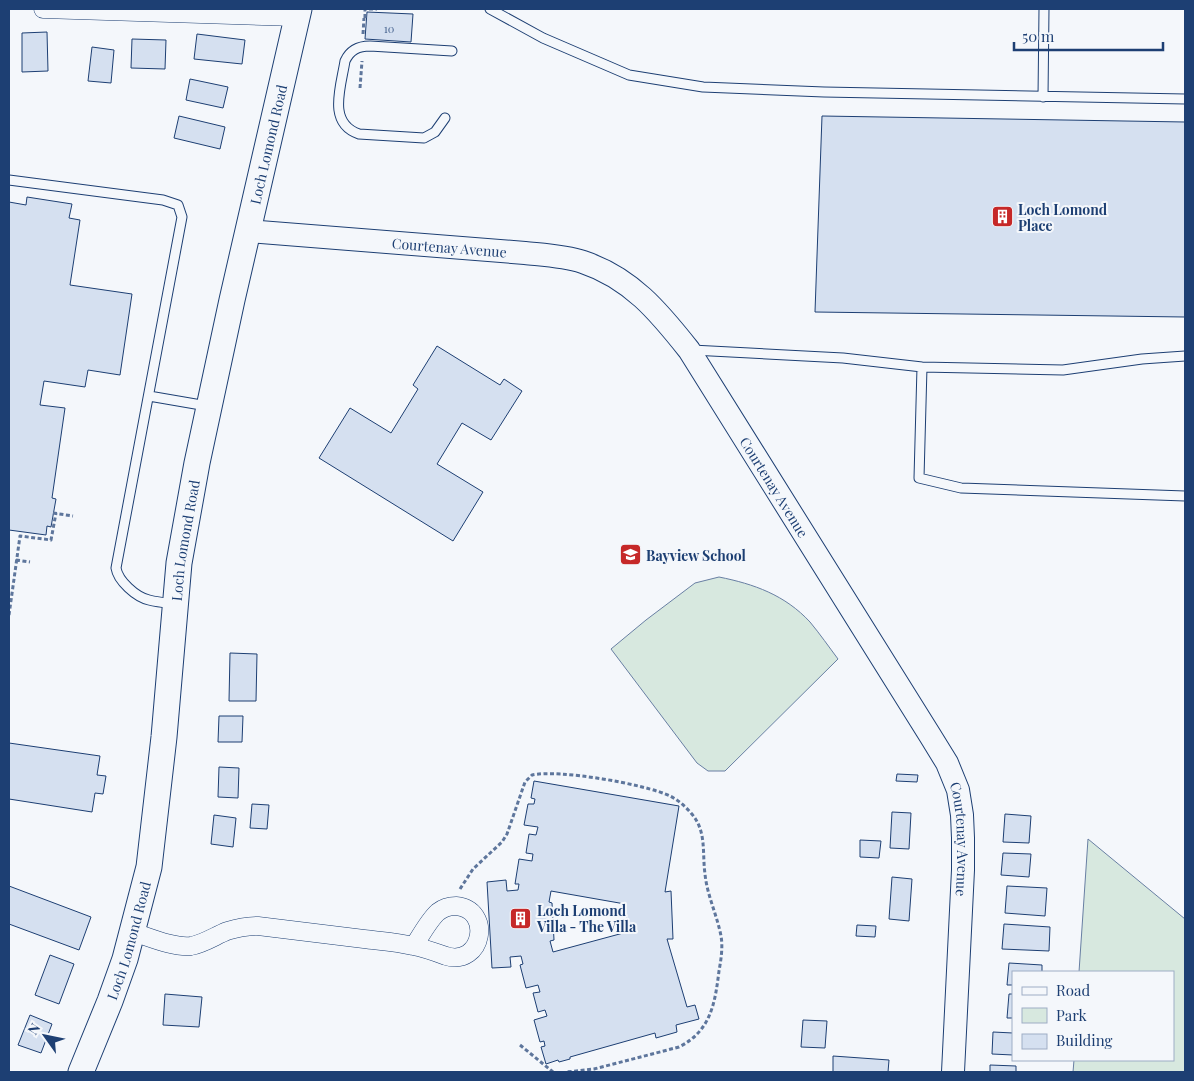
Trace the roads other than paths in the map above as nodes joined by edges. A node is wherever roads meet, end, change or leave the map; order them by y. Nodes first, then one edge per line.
1 (43, 9) edge
2 (490, 9) edge
3 (1044, 9) edge
4 (298, 13) edge
5 (452, 51) dead end
6 (1043, 97) junction
7 (1185, 99) edge
8 (445, 118) dead end
9 (9, 180) edge
10 (248, 231) junction
11 (689, 350) junction
12 (1185, 356) edge
13 (922, 367) junction
14 (149, 396) junction
15 (209, 407) junction
16 (1185, 496) edge
17 (175, 604) junction
18 (133, 932) junction
19 (414, 946) junction
20 (82, 1072) edge
21 (953, 1072) edge

1 - 4 street
2 - 6 lane
3 - 6 lane
4 - 10 main road, Loch Lomond Road
5 - 8 lane
6 - 7 lane
9 - 14 lane
10 - 11 street, Courtenay Avenue
10 - 15 main road, Loch Lomond Road
11 - 13 lane
11 - 21 street, Courtenay Avenue
12 - 13 lane
13 - 16 lane
14 - 15 lane
14 - 17 lane
15 - 17 main road, Loch Lomond Road
17 - 18 main road, Loch Lomond Road
18 - 19 street
18 - 20 main road, Loch Lomond Road
19 - 19 street

